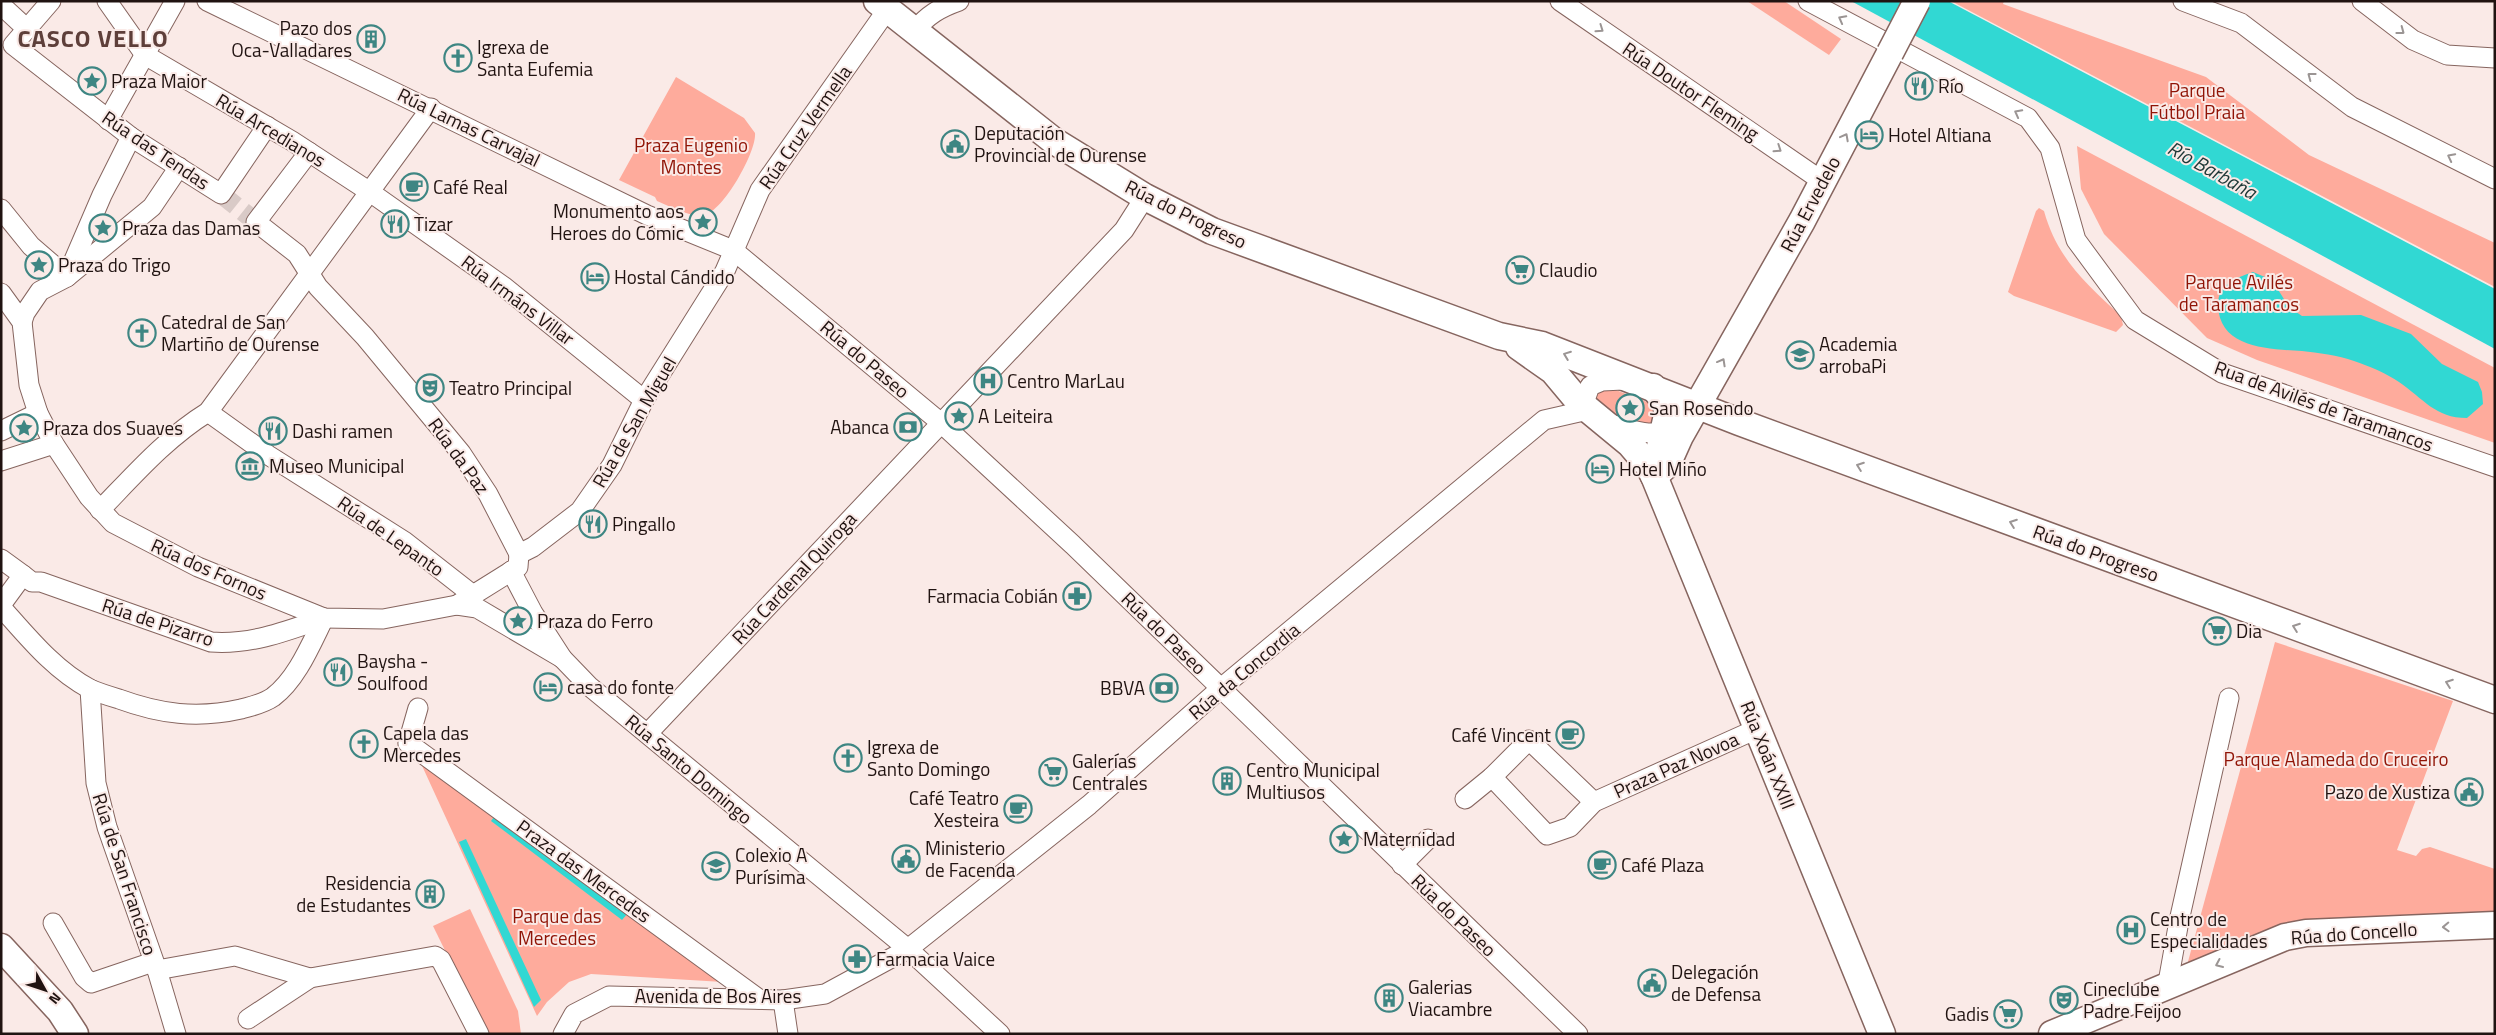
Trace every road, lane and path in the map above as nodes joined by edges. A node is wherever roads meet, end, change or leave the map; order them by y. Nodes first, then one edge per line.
1 (51, 1) edge
2 (106, 1) edge
3 (175, 1) edge
4 (207, 1) edge
5 (959, 1) edge
6 (1560, 1) edge
7 (1808, 1) edge
8 (1917, 1) edge
9 (2182, 1) edge
10 (2362, 1) edge
11 (1, 6) edge
12 (882, 6) edge
13 (27, 29) junction
14 (914, 31) junction
15 (1901, 55) junction
16 (145, 56) junction
17 (2495, 58) edge
18 (431, 108) junction
19 (108, 120) junction
20 (267, 126) junction
21 (131, 137) junction
22 (309, 152) junction
23 (179, 166) junction
24 (2495, 179) edge
25 (1822, 181) junction
26 (370, 192) junction
27 (1145, 197) junction
28 (389, 205) joint
29 (2, 212) edge
30 (734, 250) junction
31 (310, 273) junction
32 (67, 277) junction
33 (1, 293) edge
34 (22, 322) junction
35 (1508, 339) junction
36 (1646, 385) junction
37 (644, 400) junction
38 (1694, 411) junction
39 (208, 412) junction
40 (38, 413) junction
41 (1597, 417) junction
42 (940, 422) junction
43 (1, 431) edge
44 (1662, 432) junction
45 (54, 444) junction
46 (1, 461) edge
47 (2495, 467) edge
48 (1654, 476) junction
49 (100, 510) junction
50 (520, 554) junction
51 (1, 559) edge
52 (511, 571) junction
53 (23, 576) junction
54 (465, 600) junction
55 (1, 606) edge
56 (324, 618) junction
57 (562, 658) junction
58 (1222, 688) junction
59 (90, 689) junction
60 (2229, 698) dead end
61 (2495, 700) edge
62 (418, 708) dead end
63 (1758, 728) junction
64 (648, 733) junction
65 (1492, 777) junction
66 (1465, 799) dead end
67 (1594, 802) junction
68 (1428, 839) dead end
69 (1402, 865) junction
70 (53, 922) dead end
71 (2495, 925) edge
72 (1, 947) edge
73 (908, 949) junction
74 (155, 966) junction
75 (310, 978) junction
76 (2166, 988) junction
77 (759, 999) junction
78 (783, 1000) junction
79 (248, 1019) dead end
80 (75, 1034) edge
81 (176, 1034) edge
82 (479, 1034) edge
83 (563, 1034) edge
84 (788, 1034) edge
85 (1000, 1034) edge
86 (1578, 1034) edge
87 (1882, 1034) edge
88 (2052, 1034) edge

1 - 13 street
2 - 16 street
3 - 16 street
4 - 18 street, Rúa Lamas Carvajal
5 - 14 street
6 -> 25 street, Rúa Doutor Fleming
15 -> 7 street, Rua de Avilés de Taramancos
8 - 15 street, Rúa Ervedelo, bridge
24 -> 9 street
10 -> 17 street
11 - 13 street
12 - 14 street, Rúa do Progreso
12 - 30 street, Rúa Cruz Vermella
13 - 19 street, Rúa das Tendas
14 - 27 street, Rúa do Progreso
25 -> 15 street, Rúa Ervedelo
47 -> 15 street, Rua de Avilés de Taramancos
16 - 19 street
16 - 20 street, Rúa Arcedianos
18 - 26 street
18 - 30 street, Rúa Lamas Carvajal
19 - 21 street, Rúa das Tendas
20 - 22 street, Rúa Arcedianos
20 - 23 street, Rúa das Tendas
21 - 23 street, Rúa das Tendas
21 - 32 street
22 - 26 street, Rúa Arcedianos
22 - 31 street
23 - 32 street
38 -> 25 street, Rúa Ervedelo
26 - 28 street, Rúa Arcedianos
26 - 31 street
27 - 35 street, Rúa do Progreso
27 - 42 street, Rúa Cardenal Quiroga
28 - 37 street, Rúa Irmáns Villar
29 - 32 street
30 - 37 street, Rúa de San Miguel
30 - 42 street, Rúa do Paseo
31 - 39 street
31 - 50 street, Rúa da Paz
32 - 34 street
33 - 34 street
34 - 40 street, Rúa dos Fornos
36 -> 35 street, Rúa do Progreso
35 - 41 street, Rúa do Progreso
36 - 38 street, Rúa do Progreso
36 - 41 street, Rúa do Progreso
36 - 44 street
37 - 50 street, Rúa de San Miguel
38 - 44 street
38 - 48 street
61 -> 38 street, Rúa do Progreso
39 - 49 street
39 - 54 street, Rúa de Lepanto
40 - 43 street
40 - 45 street, Rúa dos Fornos
41 - 44 street
41 - 48 street, Rúa Xoán XXIII
41 - 58 street, Rúa da Concordia
42 - 58 street, Rúa do Paseo
42 - 64 street, Rúa Cardenal Quiroga
44 - 48 street
45 - 46 street
45 - 49 street, Rúa dos Fornos
48 - 63 street, Rúa Xoán XXIII
49 - 56 street, Rúa dos Fornos
50 - 52 street
51 - 53 street, Rúa de Pizarro
52 - 54 street
52 - 57 street
53 - 55 street
53 - 56 street, Rúa de Pizarro
54 - 56 street
54 - 57 street
55 - 59 street
56 - 59 street
57 - 64 street, Rúa Santo Domingo
58 - 69 street, Rúa do Paseo
58 - 73 street, Rúa da Concordia
59 - 74 street, Rúa de San Francisco
60 - 76 street
62 - 77 street, Praza das Mercedes
63 - 67 street, Praza Paz Novoa
63 - 87 street, Rúa Xoán XXIII
64 - 73 street, Rúa Santo Domingo
65 - 66 street, Praza Paz Novoa
65 - 67 street, Praza Paz Novoa
65 - 67 street, Praza Paz Novoa
68 - 69 street
69 - 86 street, Rúa do Paseo
70 - 74 street
71 -> 76 street, Rúa do Concello
72 - 80 street
73 - 78 street, Avenida de Bos Aires
73 - 85 street, Rúa Santo Domingo
74 - 75 street
74 - 81 street, Rúa de San Francisco
75 - 79 street
75 - 82 street
76 - 88 street, Rúa do Concello
77 - 78 street, Avenida de Bos Aires
77 - 83 street, Avenida de Bos Aires
78 - 84 street

